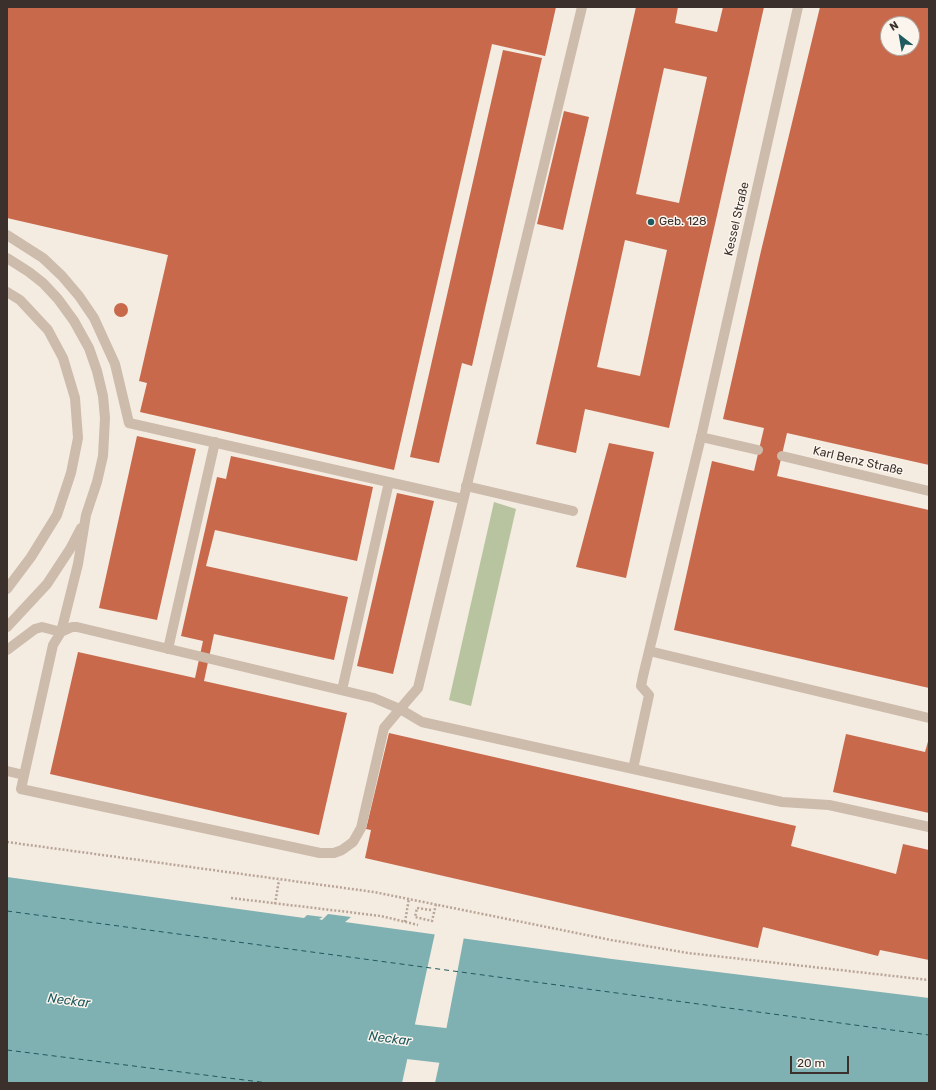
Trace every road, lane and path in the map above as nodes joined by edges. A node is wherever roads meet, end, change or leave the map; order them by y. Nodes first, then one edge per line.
1 (582, 7) edge
2 (798, 7) edge
3 (7, 235) edge
4 (7, 258) edge
5 (7, 292) edge
6 (701, 437) junction
7 (215, 442) junction
8 (758, 450) dead end
9 (782, 456) dead end
10 (389, 482) junction
11 (466, 486) junction
12 (929, 491) edge
13 (463, 499) junction
14 (573, 511) dead end
15 (86, 515) junction
16 (7, 589) edge
17 (7, 627) edge
18 (61, 632) junction
19 (168, 649) junction
20 (7, 650) edge
21 (649, 651) junction
22 (342, 690) junction
23 (400, 709) junction
24 (929, 718) edge
25 (633, 769) junction
26 (7, 772) edge
27 (24, 775) junction
28 (929, 827) edge
29 (7, 842) edge
30 (279, 880) junction
31 (231, 898) dead end
32 (409, 898) junction
33 (275, 904) junction
34 (436, 904) junction
35 (431, 910) dead end
36 (405, 922) junction
37 (418, 925) dead end
38 (929, 980) edge

1 - 11 street
2 - 6 street, Kessel Straße
3 - 7 street
4 - 15 street
5 - 16 street
6 - 8 street
6 - 21 street, Kessel Straße
7 - 10 street
7 - 19 street
9 - 12 street, Karl Benz Straße
10 - 13 street
10 - 22 street
11 - 13 street
11 - 14 street
13 - 23 street
15 - 17 street
15 - 18 street
18 - 19 street
18 - 20 street
18 - 27 street
19 - 22 street
21 - 24 street
21 - 25 street, Kessel Straße
22 - 23 street
23 - 25 street
23 - 27 street
25 - 28 street
26 - 27 street
29 - 30 path
30 - 32 path
30 - 33 path
31 - 33 path
32 - 34 path
32 - 36 path
33 - 36 path
34 - 35 path
34 - 38 path
36 - 37 path

